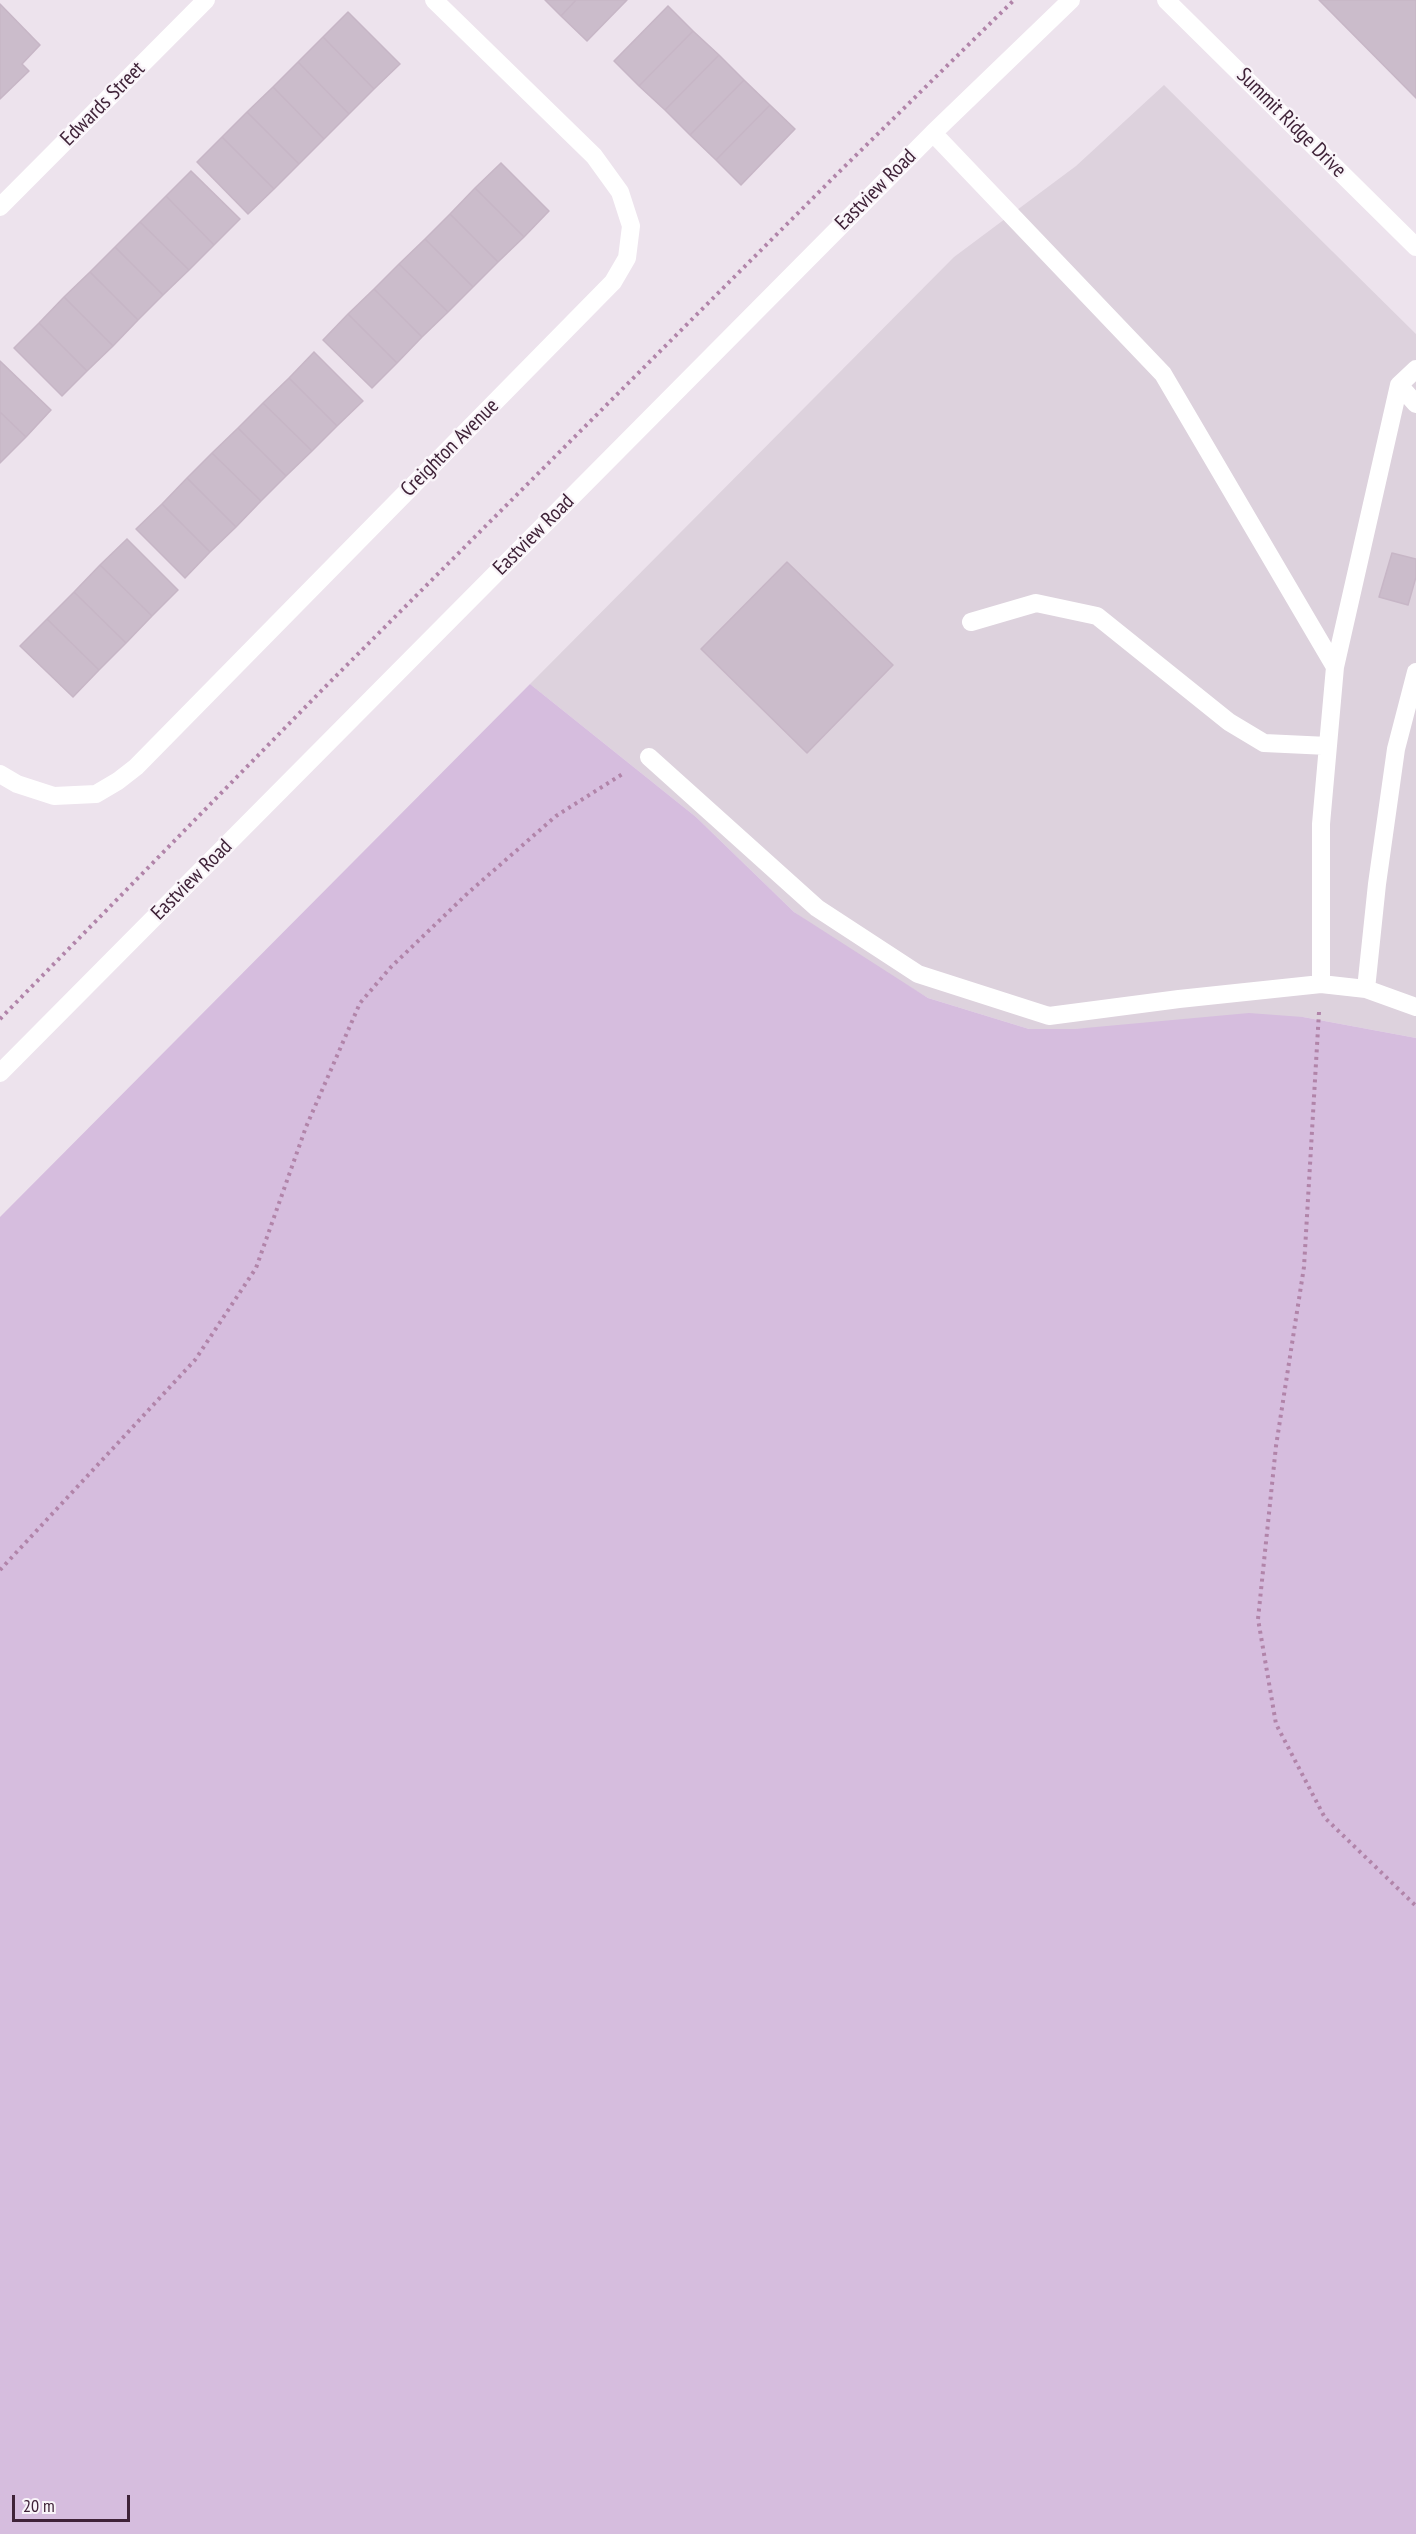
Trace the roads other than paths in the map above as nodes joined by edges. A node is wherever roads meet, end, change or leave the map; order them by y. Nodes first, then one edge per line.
1 (206, 0) edge
2 (434, 0) edge
3 (1071, 0) edge
4 (1166, 0) edge
5 (933, 133) junction
6 (0, 207) edge
7 (1416, 247) edge
8 (1416, 369) edge
9 (1400, 386) junction
10 (1416, 404) edge
11 (971, 622) dead end
12 (1335, 667) junction
13 (1416, 672) edge
14 (1328, 746) junction
15 (649, 757) road end
16 (0, 774) edge
17 (1321, 984) junction
18 (1366, 989) junction
19 (1416, 1007) edge
20 (0, 1073) edge

1 - 6 street, Edwards Street
2 - 16 street, Creighton Avenue
3 - 5 street, Eastview Road
4 - 7 street, Summit Ridge Drive
5 - 12 street
5 - 20 street, Eastview Road
8 - 9 street
9 - 10 street
9 - 12 street
11 - 14 street
12 - 14 street
13 - 18 street
14 - 17 street
15 - 17 street
17 - 18 street
18 - 19 street

